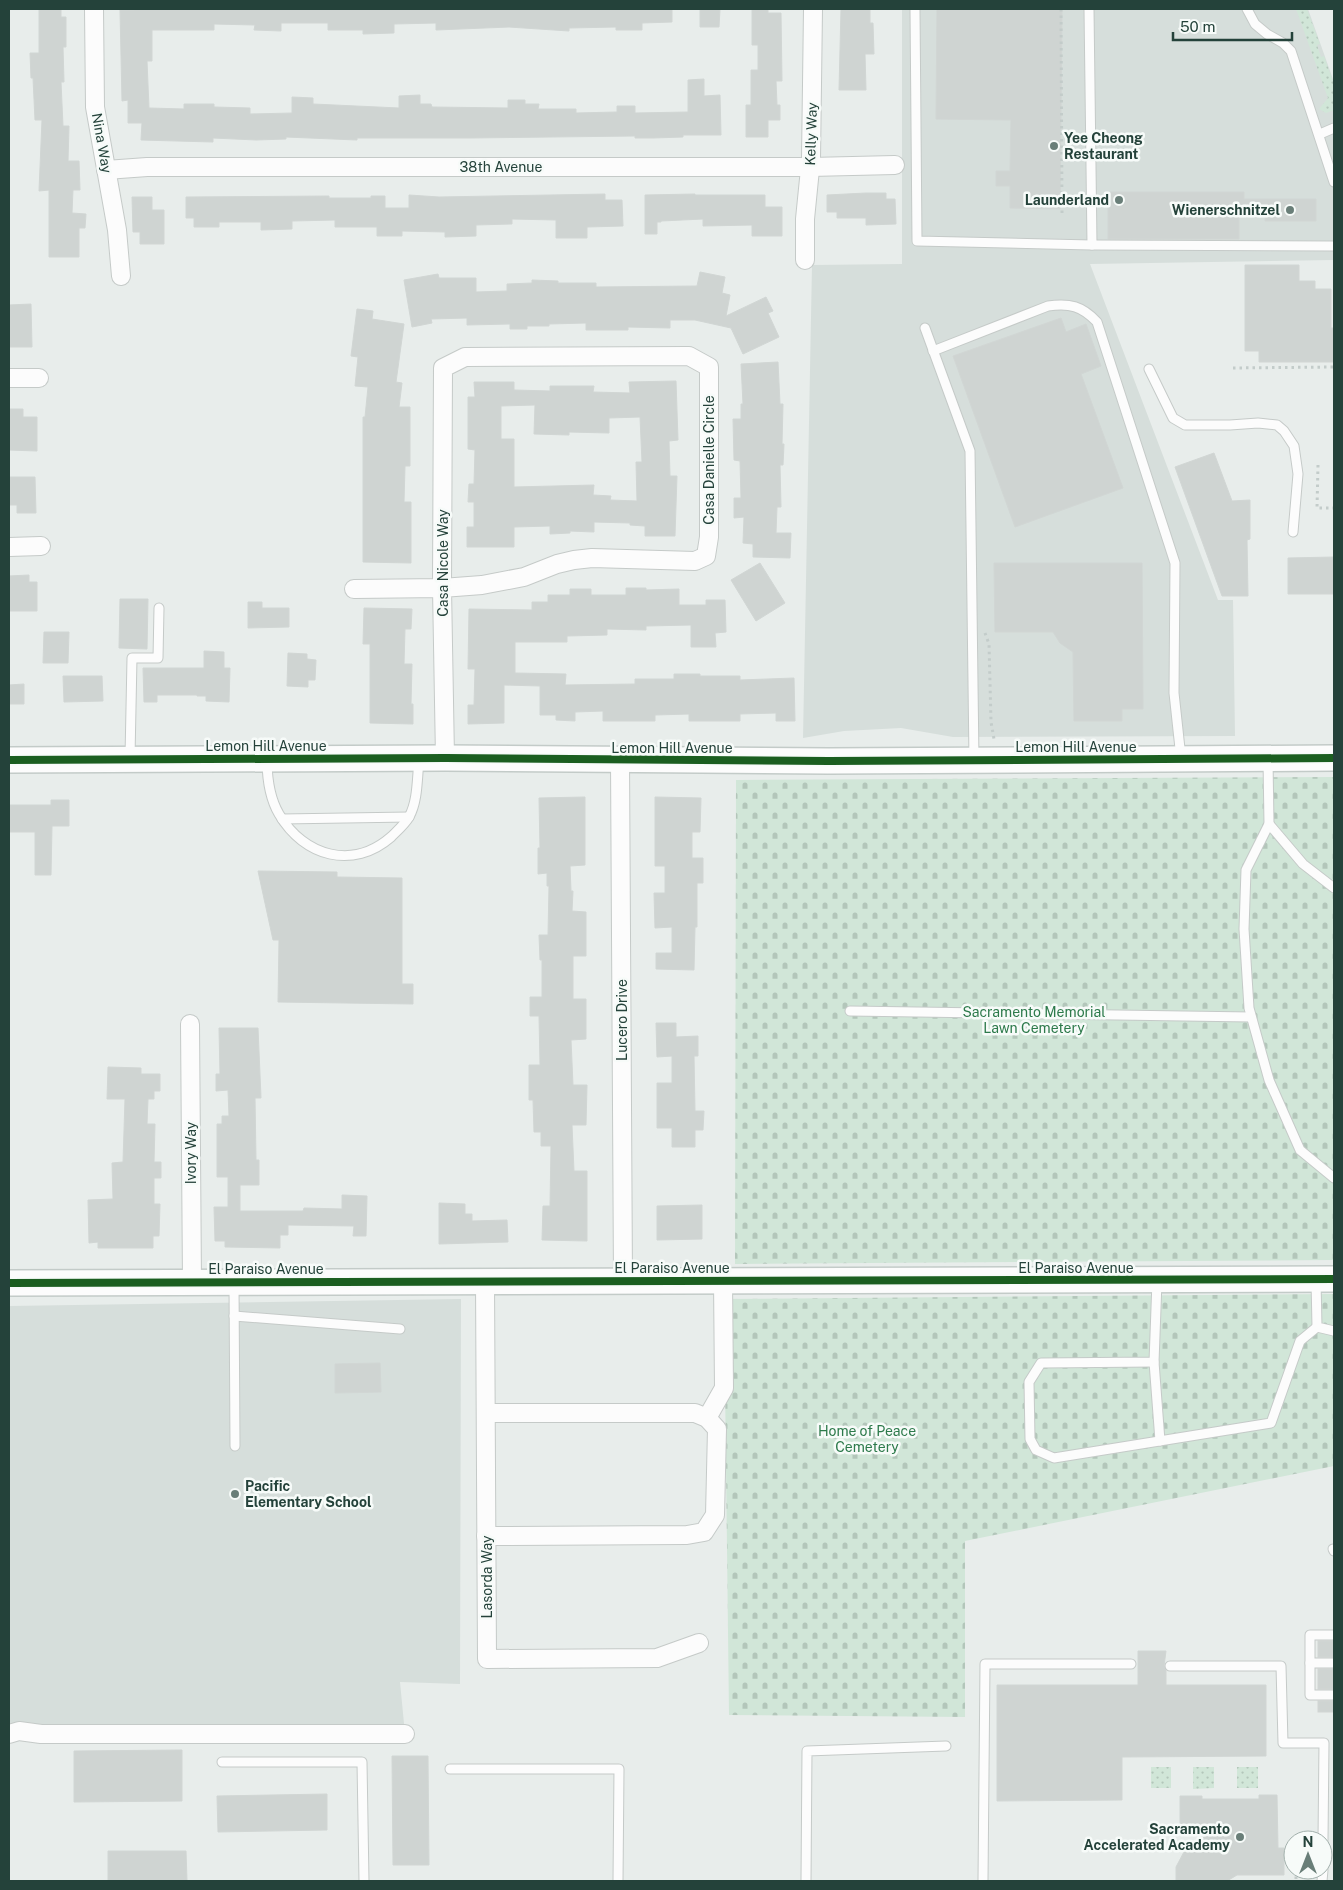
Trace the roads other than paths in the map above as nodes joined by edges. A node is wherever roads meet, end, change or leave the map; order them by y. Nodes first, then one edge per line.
1 (94, 9) edge
2 (812, 9) edge
3 (915, 9) edge
4 (1089, 9) edge
5 (1247, 9) edge
6 (1334, 128) edge
7 (1320, 134) junction
8 (895, 165) dead end
9 (810, 167) junction
10 (106, 170) junction
11 (1334, 182) edge
12 (1092, 245) junction
13 (1334, 246) edge
14 (805, 260) dead end
15 (121, 276) dead end
16 (925, 328) dead end
17 (933, 351) junction
18 (443, 368) joint
19 (1149, 369) dead end
20 (9, 378) edge
21 (39, 378) dead end
22 (1293, 532) dead end
23 (41, 546) dead end
24 (9, 547) edge
25 (442, 588) junction
26 (354, 589) dead end
27 (159, 608) dead end
28 (419, 758) junction
29 (445, 758) junction
30 (1268, 758) junction
31 (1334, 758) edge
32 (267, 759) junction
33 (1181, 759) junction
34 (9, 760) edge
35 (130, 760) junction
36 (620, 760) junction
37 (974, 760) junction
38 (409, 817) junction
39 (282, 819) junction
40 (1269, 824) junction
41 (1334, 888) edge
42 (850, 1010) dead end
43 (1251, 1017) junction
44 (190, 1024) dead end
45 (1334, 1178) edge
46 (1325, 1279) edge
47 (623, 1280) junction
48 (1157, 1280) junction
49 (485, 1281) junction
50 (723, 1281) junction
51 (192, 1282) junction
52 (234, 1282) junction
53 (9, 1284) edge
54 (234, 1316) junction
55 (1317, 1326) junction
56 (400, 1329) dead end
57 (1334, 1331) edge
58 (1154, 1362) junction
59 (486, 1413) junction
60 (707, 1418) junction
61 (1160, 1441) junction
62 (235, 1446) dead end
63 (486, 1536) junction
64 (1334, 1635) edge
65 (699, 1643) dead end
66 (1310, 1663) junction
67 (1334, 1663) edge
68 (1131, 1664) dead end
69 (1170, 1666) dead end
70 (1334, 1695) edge
71 (9, 1734) edge
72 (405, 1734) dead end
73 (946, 1746) dead end
74 (222, 1762) dead end
75 (450, 1768) dead end
76 (1323, 1830) edge
77 (364, 1881) edge
78 (618, 1881) edge
79 (806, 1881) edge
80 (983, 1881) edge

1 - 10 street, Nina Way
2 - 9 street, Kelly Way
3 - 12 lane
4 - 12 lane
5 - 7 lane
6 - 7 lane
7 - 11 lane
8 - 9 street, 38th Avenue
9 - 10 street, 38th Avenue
9 - 14 street, Kelly Way
10 - 15 street, Nina Way
12 - 13 lane
16 - 17 lane
17 - 33 lane
17 - 37 lane
18 - 25 street, Casa Nicole Way
18 - 25 street, Casa Danielle Circle
19 - 22 lane
20 - 21 street
23 - 24 street
25 - 26 street
25 - 29 street, Casa Nicole Way
27 - 35 lane
28 - 29 street, Lemon Hill Avenue
28 - 32 street, Lemon Hill Avenue
28 - 38 lane
29 - 36 street, Lemon Hill Avenue
30 - 31 street, Lemon Hill Avenue
30 - 33 street, Lemon Hill Avenue
30 - 40 lane
32 - 35 street, Lemon Hill Avenue
32 - 39 lane
33 - 37 street, Lemon Hill Avenue
34 - 35 street, Lemon Hill Avenue
36 - 37 street, Lemon Hill Avenue
36 - 47 street, Lucero Drive
38 - 39 lane
38 - 39 lane
40 - 41 lane
40 - 43 lane
42 - 43 lane
43 - 45 lane
44 - 51 street, Ivory Way
46 - 48 street, El Paraiso Avenue
46 - 55 lane
47 - 49 street, El Paraiso Avenue
47 - 50 street, El Paraiso Avenue
48 - 50 street, El Paraiso Avenue
48 - 58 lane
49 - 52 street, El Paraiso Avenue
49 - 59 street, Lasorda Way
50 - 60 street
51 - 52 street, El Paraiso Avenue
51 - 53 street, El Paraiso Avenue
52 - 54 lane
54 - 56 lane
54 - 62 lane
55 - 57 lane
55 - 61 lane
58 - 61 lane
58 - 61 lane
59 - 60 street
59 - 63 street, Lasorda Way
60 - 63 street
63 - 65 street, Lasorda Way
64 - 66 lane
66 - 67 lane
66 - 70 lane
68 - 80 lane
69 - 76 lane
71 - 72 street
73 - 79 lane
74 - 77 lane
75 - 78 lane

